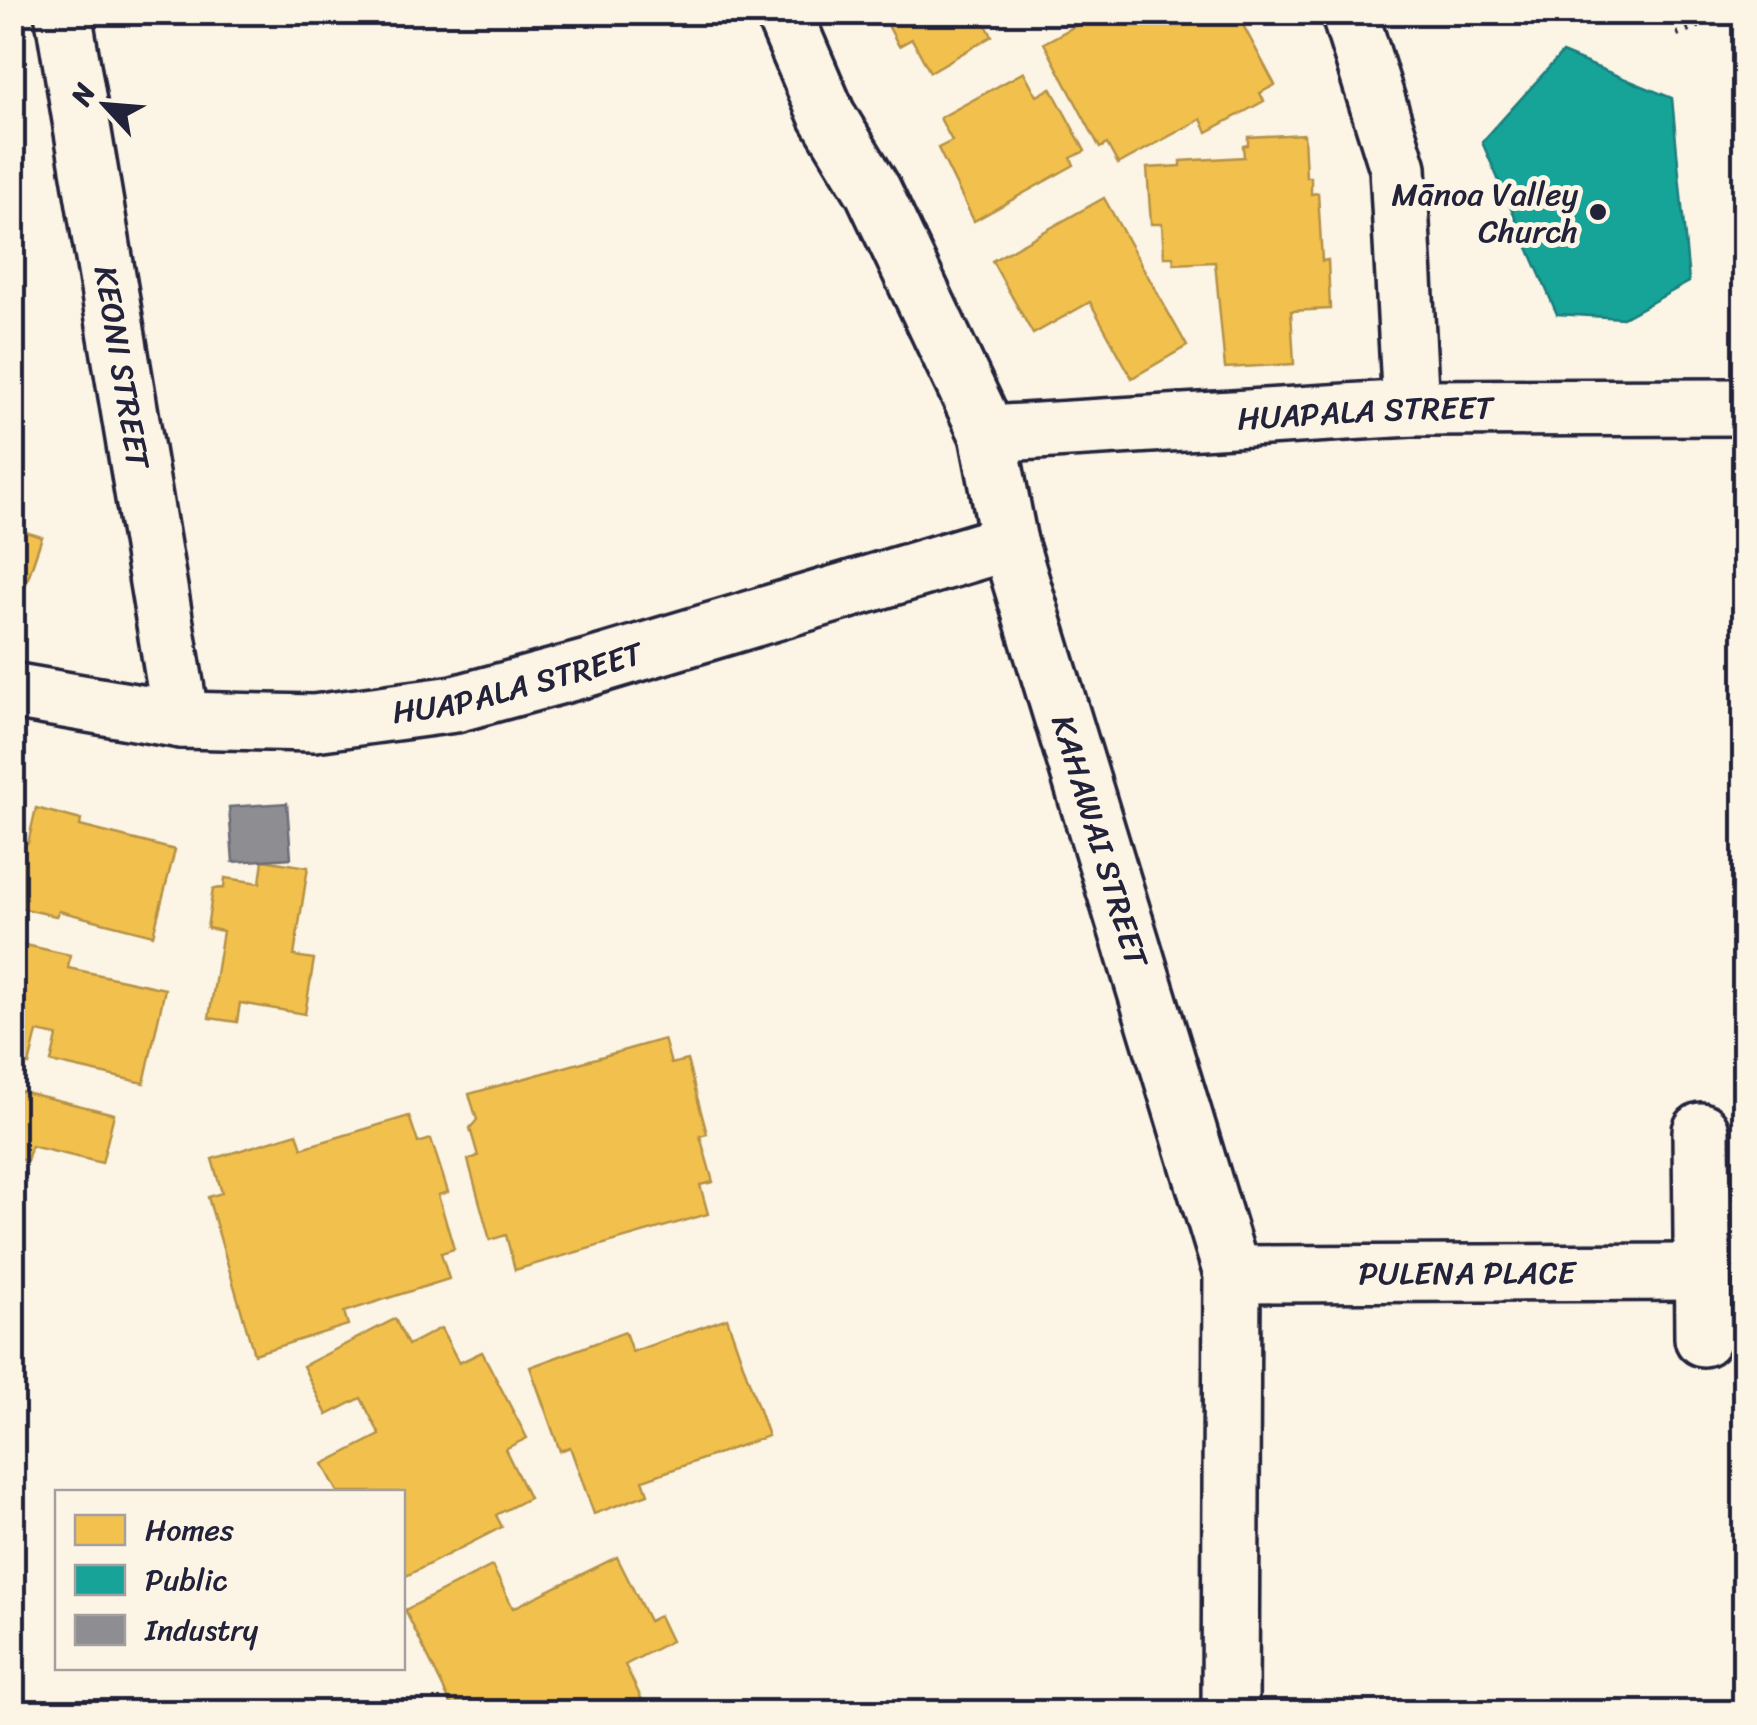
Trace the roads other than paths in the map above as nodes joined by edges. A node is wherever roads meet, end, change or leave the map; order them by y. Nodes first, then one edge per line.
1 (63, 12) edge
2 (783, 12) edge
3 (1349, 12) edge
4 (1744, 407) edge
5 (1411, 408) junction
6 (988, 434) junction
7 (1009, 542) junction
8 (12, 692) edge
9 (182, 720) junction
10 (1701, 1131) dead end
11 (1702, 1272) junction
12 (1232, 1274) junction
13 (1703, 1338) dead end
14 (1230, 1712) edge

1 - 9 street, KEONI STREET
2 - 6 street, KAHAWAI STREET
3 - 5 street
4 - 5 street, HUAPALA STREET
5 - 6 street, HUAPALA STREET
6 - 7 street, KAHAWAI STREET
7 - 9 street, HUAPALA STREET
7 - 12 street, KAHAWAI STREET
8 - 9 street, HUAPALA STREET
10 - 11 street
11 - 12 street, PULENA PLACE
11 - 13 street
12 - 14 street, KAHAWAI STREET

